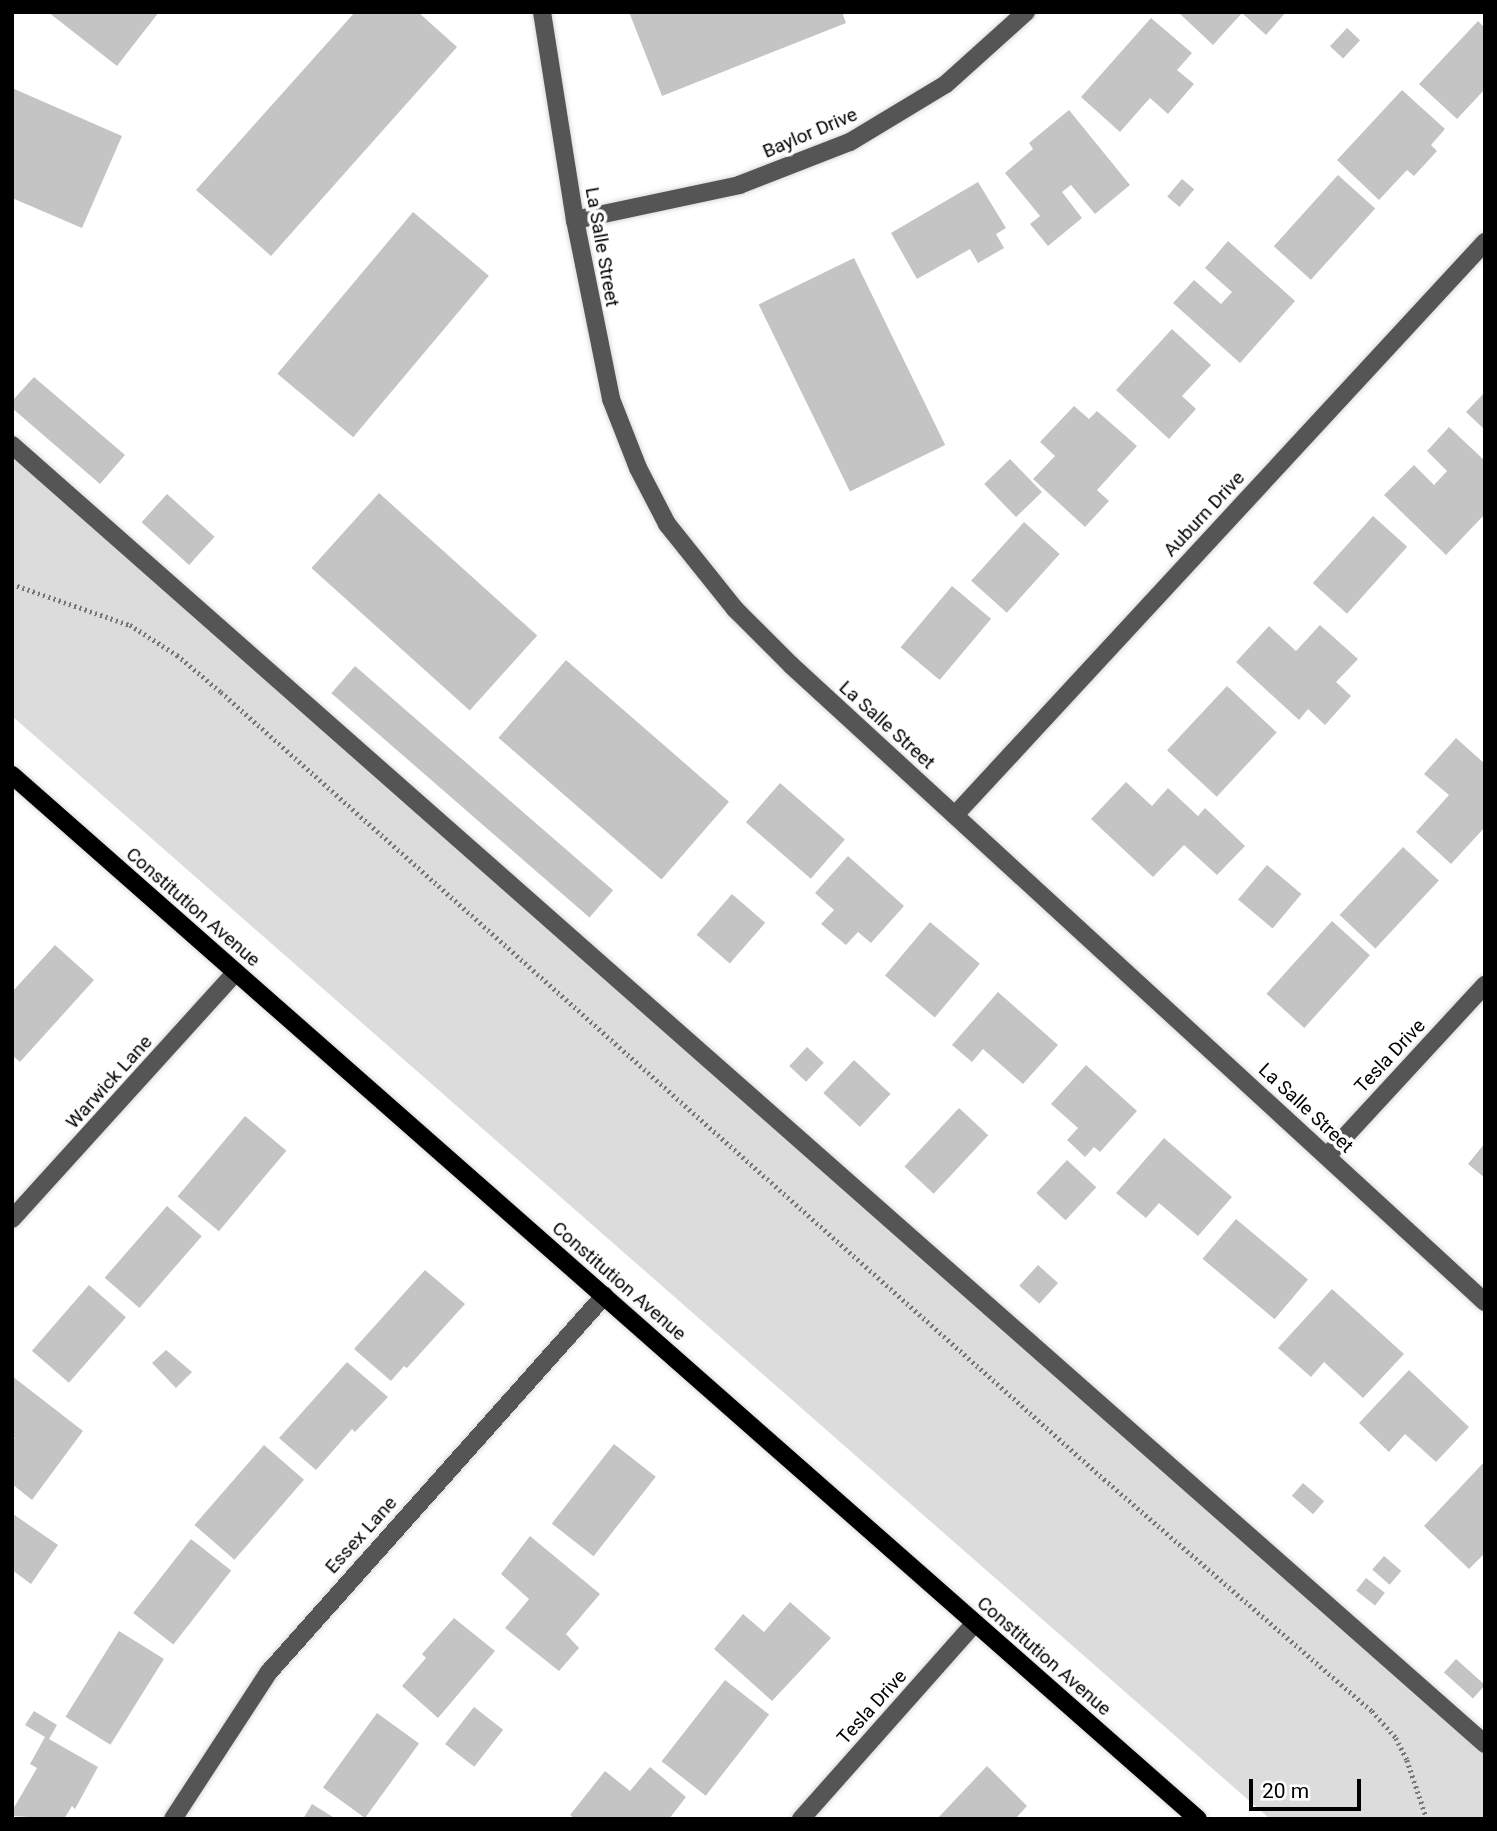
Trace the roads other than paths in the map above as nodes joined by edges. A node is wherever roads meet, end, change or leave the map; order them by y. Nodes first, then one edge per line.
1 (542, 12) edge
2 (1026, 12) edge
3 (575, 220) junction
4 (1485, 242) edge
5 (12, 445) edge
6 (12, 775) edge
7 (955, 815) junction
8 (236, 972) junction
9 (1485, 985) edge
10 (1327, 1156) junction
11 (12, 1219) edge
12 (604, 1296) junction
13 (1485, 1302) edge
14 (975, 1623) junction
15 (1485, 1744) edge
16 (173, 1819) edge
17 (801, 1819) edge
18 (1198, 1819) edge

1 - 3 street, La Salle Street
2 - 3 street, Baylor Drive
3 - 7 street, La Salle Street
4 - 7 street, Auburn Drive
5 - 15 street
6 - 8 main road, Constitution Avenue
7 - 10 street, La Salle Street
8 - 11 street, Warwick Lane
8 - 12 main road, Constitution Avenue
9 - 10 street, Tesla Drive
10 - 13 street, La Salle Street
12 - 14 main road, Constitution Avenue
12 - 16 street, Essex Lane
14 - 17 street, Tesla Drive
14 - 18 main road, Constitution Avenue

